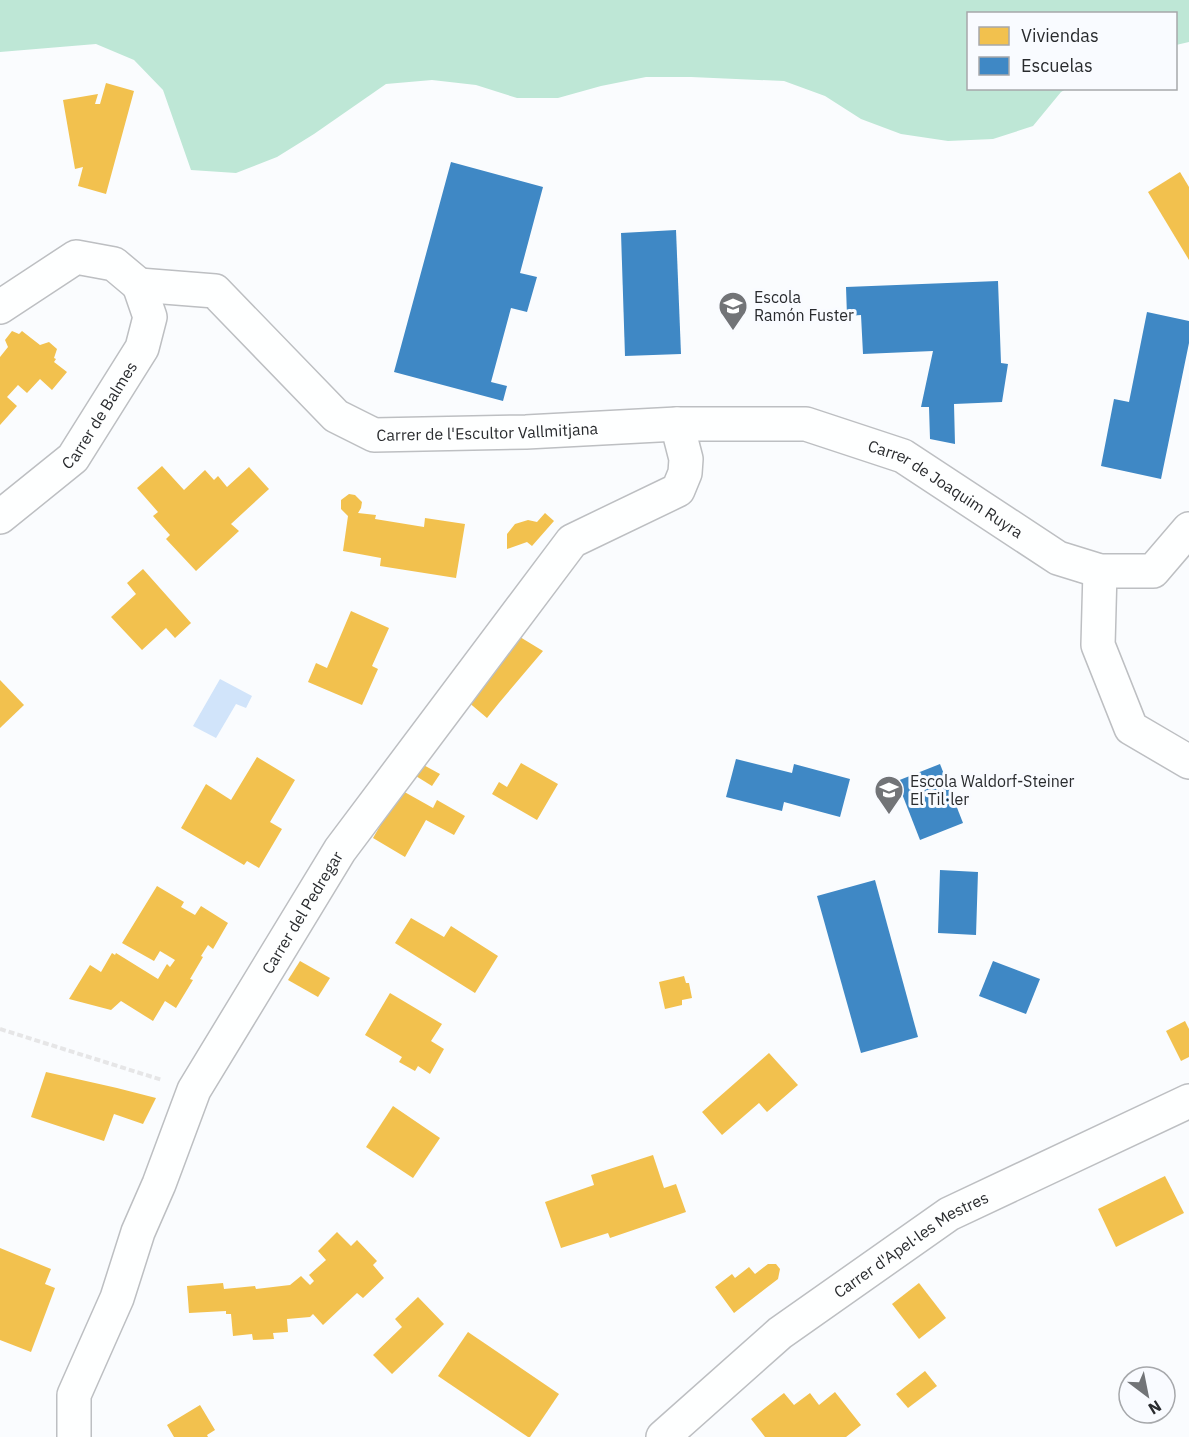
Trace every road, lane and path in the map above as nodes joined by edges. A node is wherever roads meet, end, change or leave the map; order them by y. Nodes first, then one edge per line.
1 (139, 285) junction
2 (0, 308) edge
3 (677, 424) junction
4 (0, 517) edge
5 (1189, 529) edge
6 (1101, 571) junction
7 (1189, 762) edge
8 (0, 1029) edge
9 (194, 1090) junction
10 (1189, 1101) edge
11 (74, 1437) edge
12 (663, 1437) edge

1 - 2 street
1 - 3 street, Carrer de l'Escultor Vallmitjana
1 - 4 street, Carrer de Balmes
3 - 6 street, Carrer de Joaquim Ruyra
3 - 9 street, Carrer del Pedregar
5 - 6 street, Carrer de Joaquim Ruyra
6 - 7 street
8 - 9 path
9 - 11 street, Carrer del Pedregar
10 - 12 street, Carrer d'Apel·les Mestres

